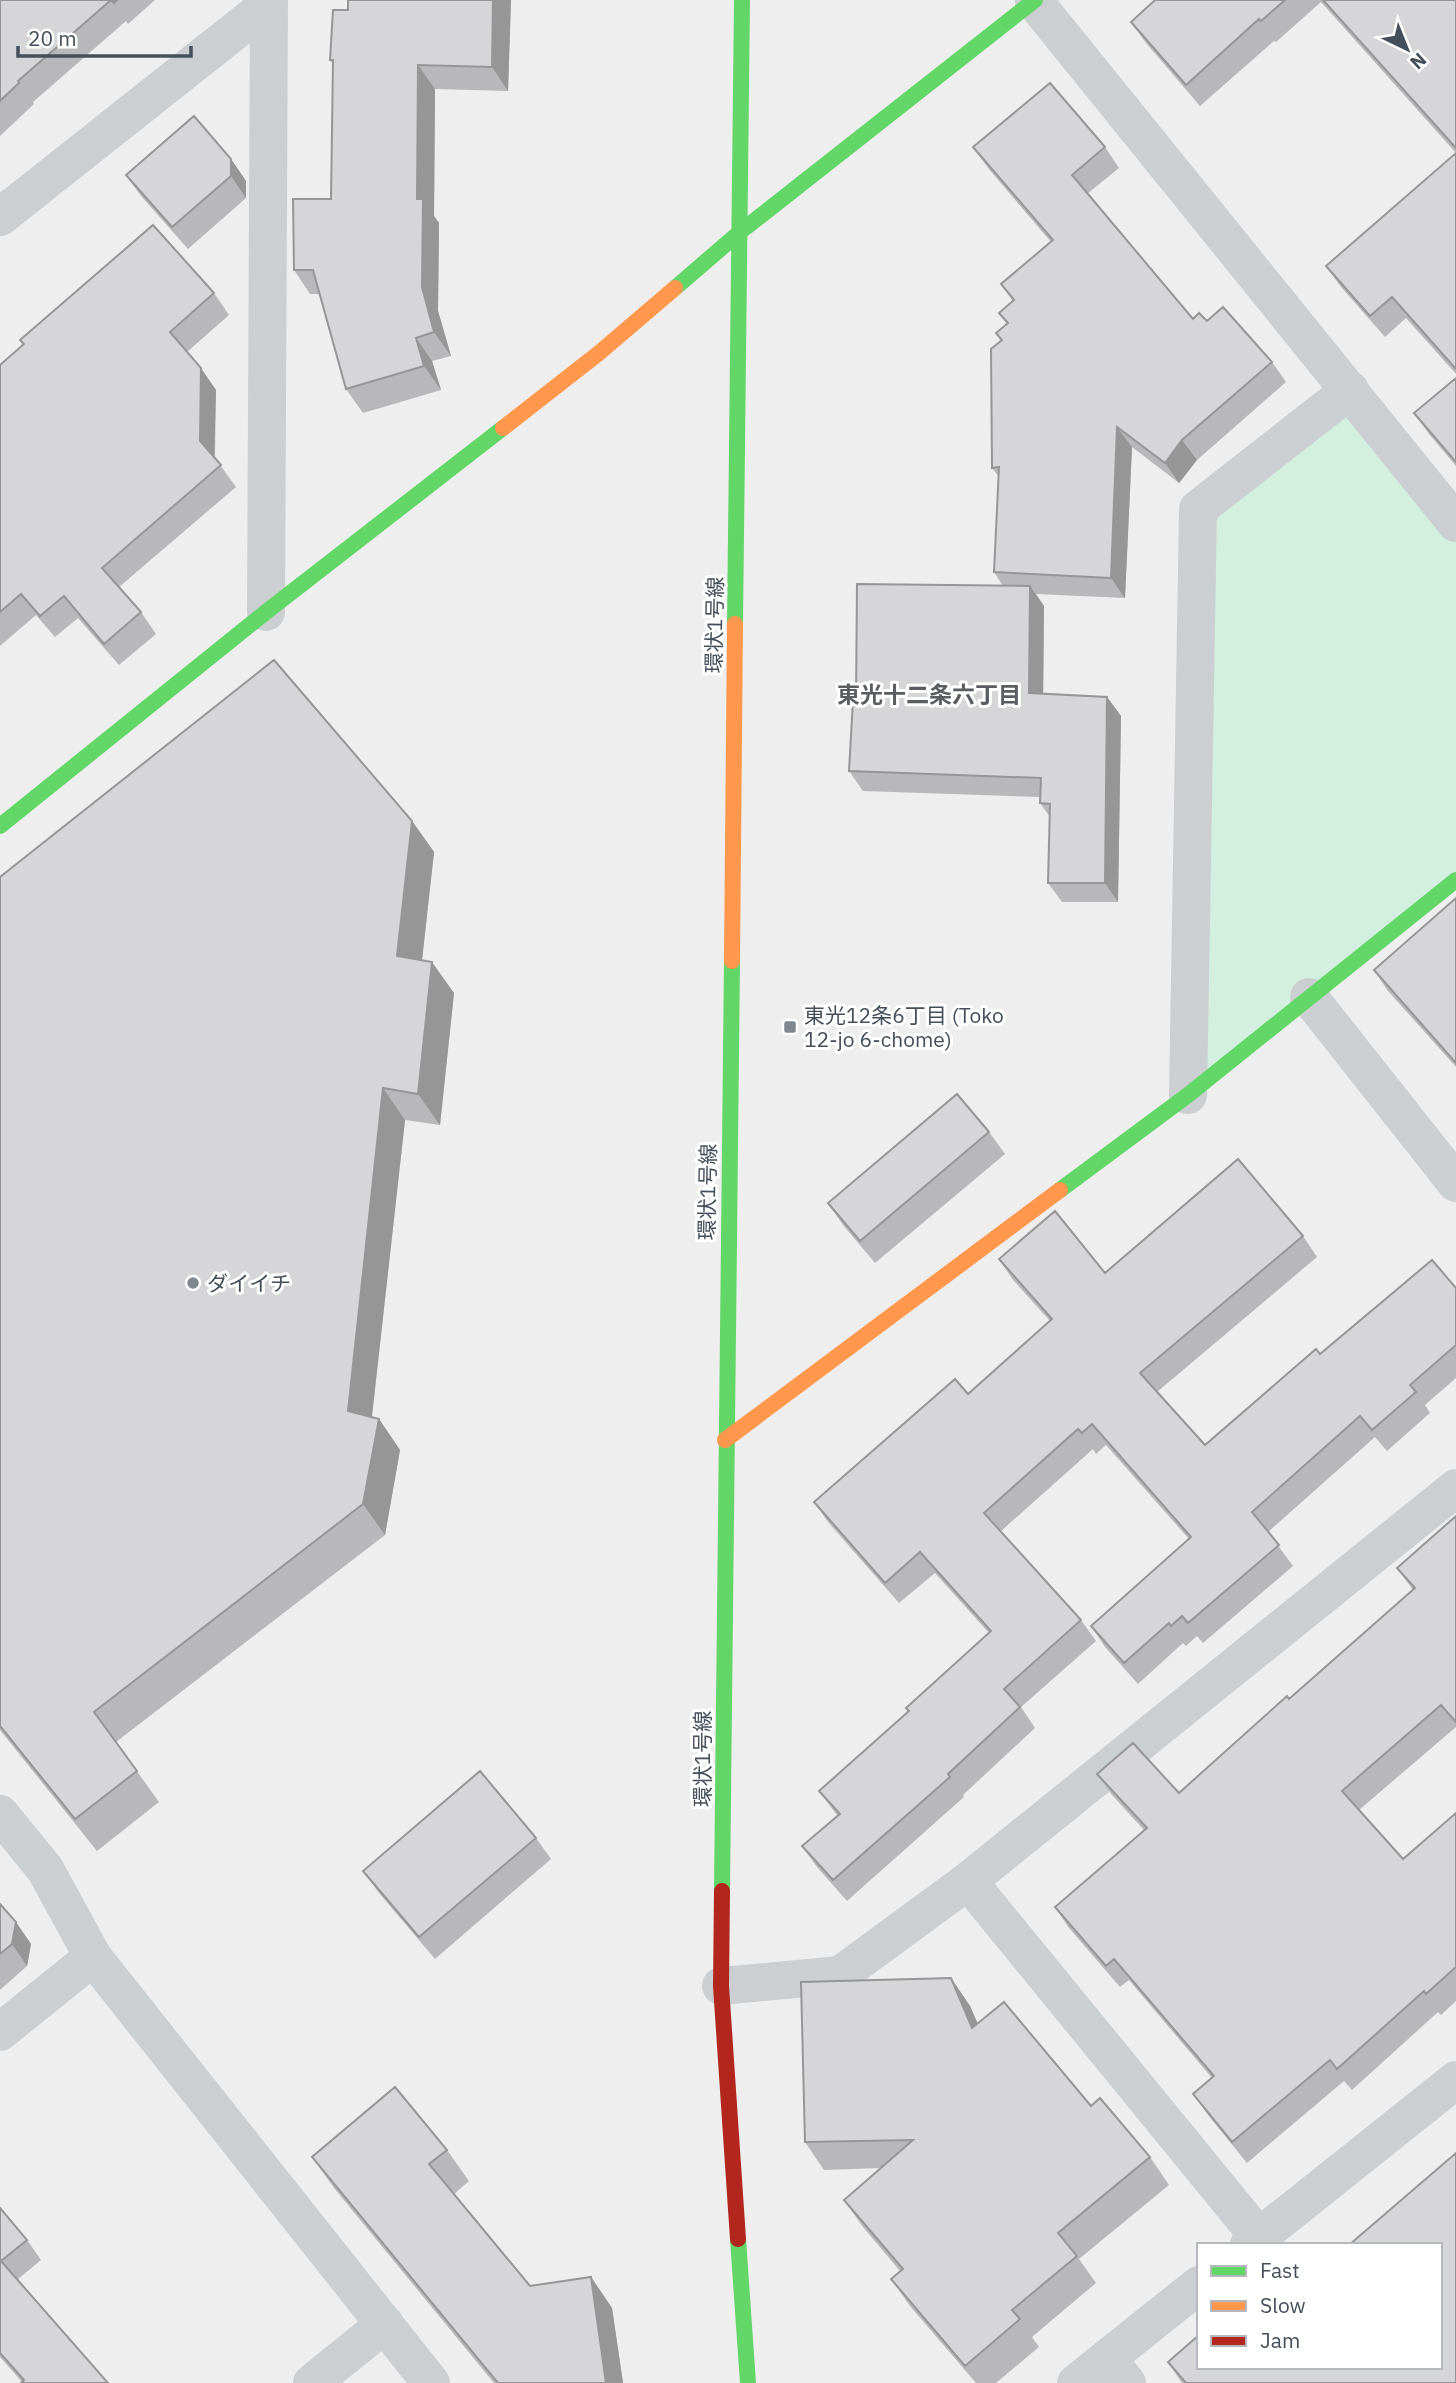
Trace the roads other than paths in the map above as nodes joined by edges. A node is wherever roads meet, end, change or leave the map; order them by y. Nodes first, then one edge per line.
1 (742, 0) edge
2 (1035, 1) edge
3 (269, 2) edge
4 (0, 217) edge
5 (740, 232) junction
6 (1350, 390) junction
7 (1456, 523) edge
8 (266, 612) junction
9 (0, 826) edge
10 (1456, 880) edge
11 (1308, 997) junction
12 (1188, 1095) junction
13 (1456, 1183) edge
14 (725, 1440) junction
15 (1456, 1488) edge
16 (0, 1814) edge
17 (968, 1881) junction
18 (93, 1957) junction
19 (721, 1986) junction
20 (0, 2032) edge
21 (1456, 2080) edge
22 (1254, 2241) edge
23 (1197, 2287) edge
24 (385, 2324) junction
25 (1117, 2371) edge
26 (312, 2383) edge
27 (431, 2383) edge
28 (748, 2383) edge
29 (1076, 2383) edge

1 - 5 main road, 環状1号線
2 - 5 main road
2 - 6 street
3 - 4 street
3 - 8 street
5 - 8 main road
5 - 14 main road, 環状1号線
6 - 7 street
6 - 12 street
8 - 9 main road
10 - 11 main road
11 - 12 main road
11 - 13 street
12 - 14 main road
14 - 19 main road, 環状1号線
15 - 17 street
16 - 18 street
17 - 19 street
17 - 22 street
18 - 20 street
18 - 24 street
19 - 28 main road, 環状1号線
21 - 22 street
23 - 25 street
24 - 26 street
24 - 27 street
25 - 29 street

